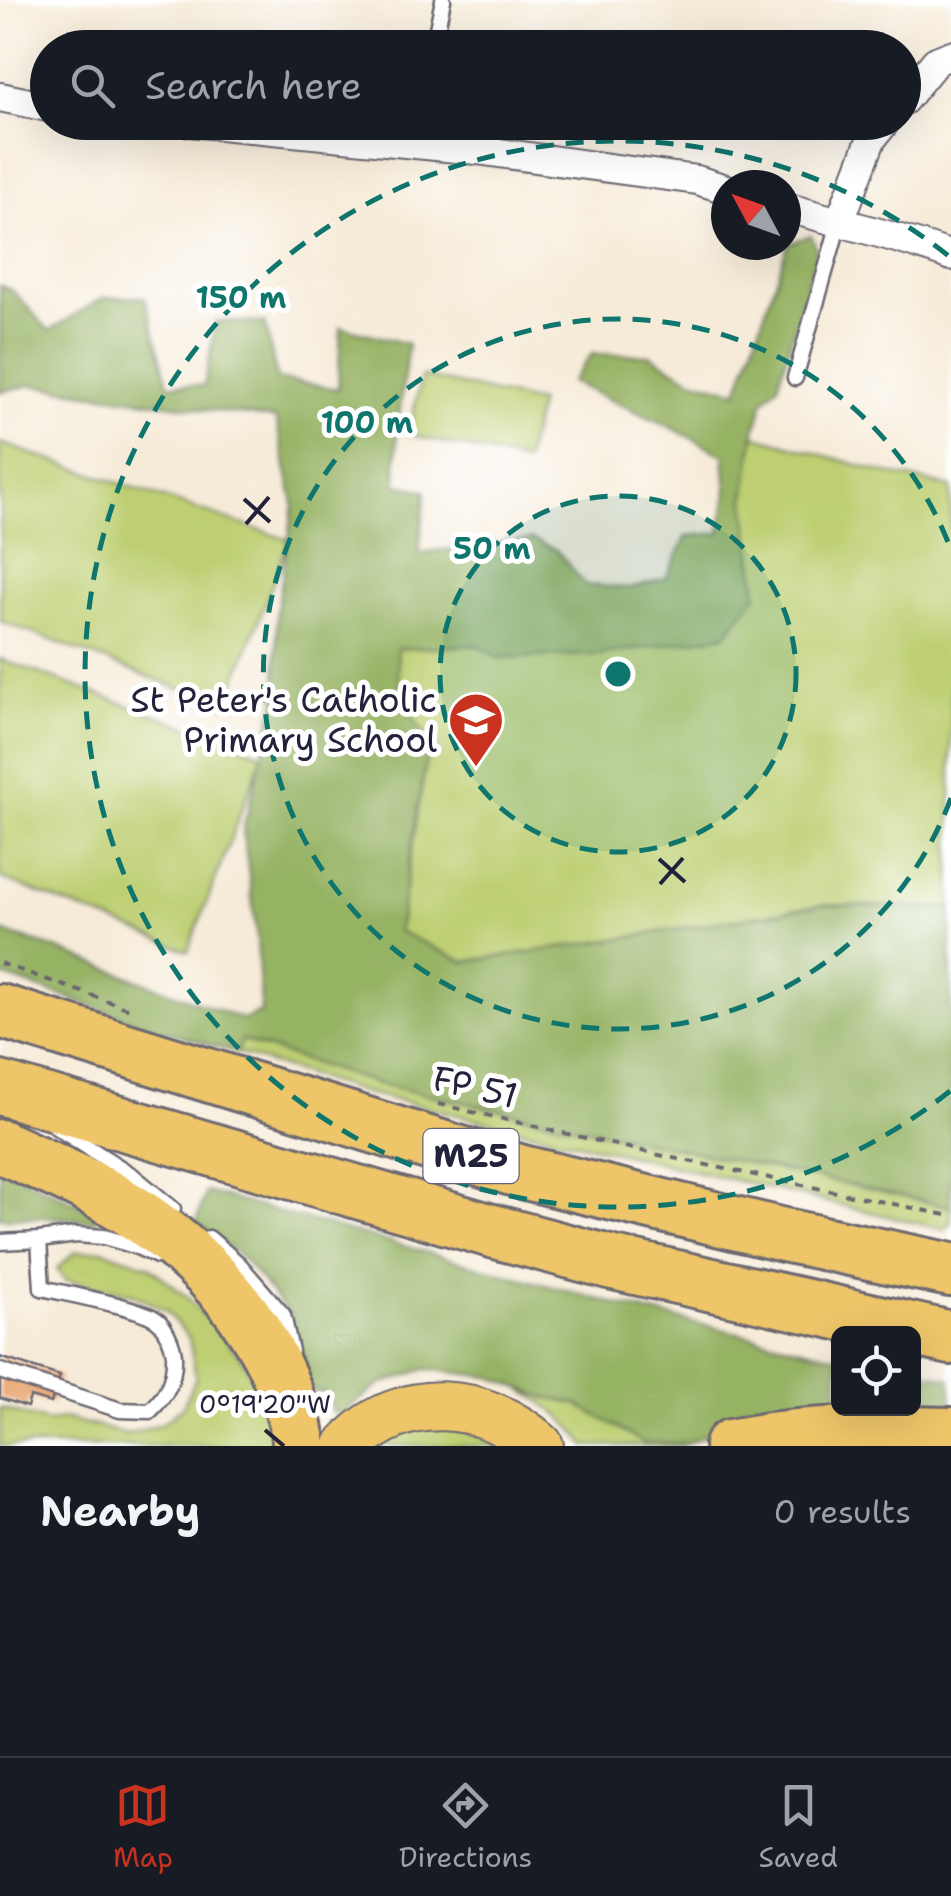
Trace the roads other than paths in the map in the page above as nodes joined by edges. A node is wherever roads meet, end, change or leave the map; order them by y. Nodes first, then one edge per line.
1 (443, 0) edge
2 (437, 30) edge
3 (951, 56) edge
4 (921, 80) edge
5 (0, 97) edge
6 (30, 103) edge
7 (422, 140) edge
8 (871, 140) edge
9 (711, 184) edge
10 (801, 212) edge
11 (839, 224) junction
12 (951, 256) edge
13 (795, 378) dead end
14 (0, 1010) edge
15 (8, 1109) edge
16 (47, 1122) dead end
17 (186, 1219) dead end
18 (200, 1230) dead end
19 (39, 1240) junction
20 (0, 1242) edge
21 (171, 1262) dead end
22 (951, 1270) edge
23 (188, 1273) dead end
24 (238, 1305) junction
25 (951, 1338) edge
26 (0, 1371) edge
27 (278, 1371) junction
28 (951, 1434) edge
29 (300, 1446) edge
30 (348, 1446) edge
31 (539, 1446) edge
32 (731, 1446) edge

1 - 2 lane
3 - 4 street
5 - 6 street
7 - 9 street
8 - 11 street
10 - 11 street
11 - 12 street
11 - 13 lane
14 - 22 highway, M25
15 - 24 highway, M25
15 - 25 highway, M25
16 - 17 lane
18 - 27 lane
19 - 20 lane
19 - 21 lane
19 - 26 lane
23 - 24 lane
24 - 27 highway, M25
27 - 29 highway, M25
28 - 32 highway
30 - 31 highway

